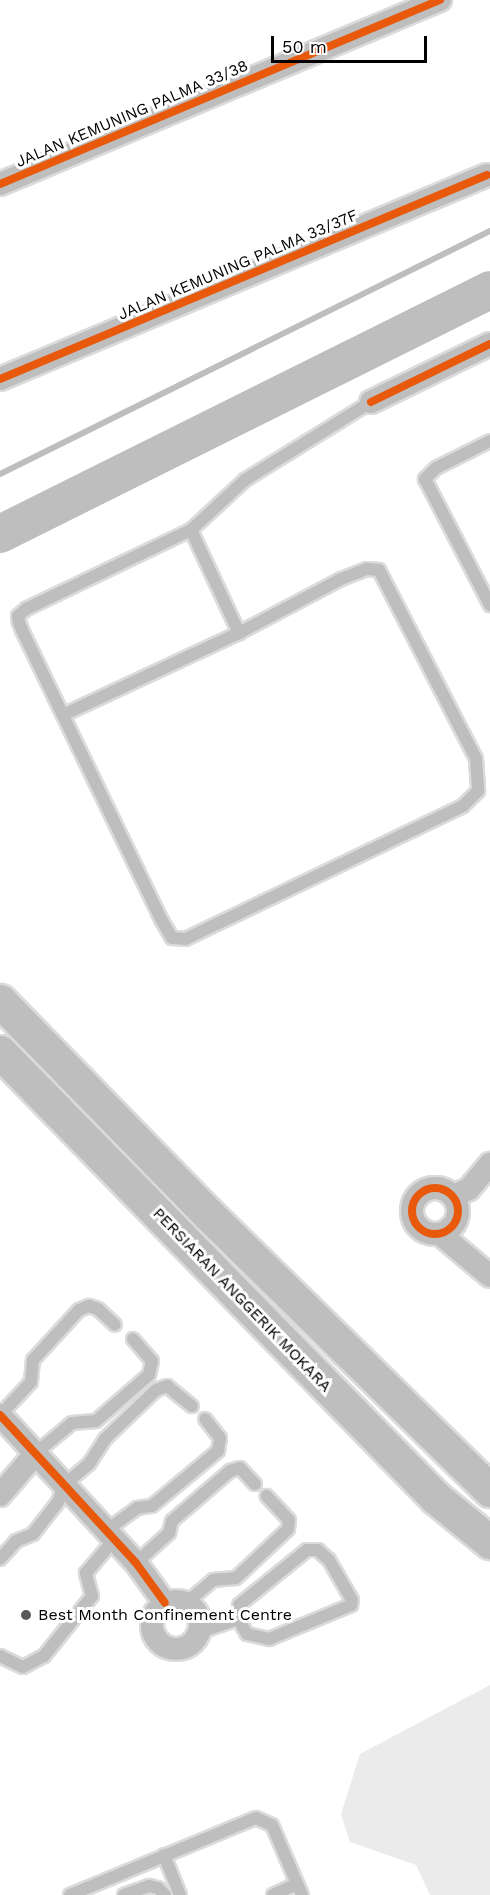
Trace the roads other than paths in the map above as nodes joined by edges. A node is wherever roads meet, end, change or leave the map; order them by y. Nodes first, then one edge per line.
1 (440, 0) edge
2 (487, 175) dead end
3 (0, 184) edge
4 (490, 344) edge
5 (0, 379) edge
6 (371, 402) joint
7 (490, 441) edge
8 (191, 530) junction
9 (490, 605) edge
10 (239, 633) junction
11 (63, 715) junction
12 (0, 1001) edge
13 (0, 1052) edge
14 (490, 1164) edge
15 (454, 1196) junction
16 (440, 1234) junction
17 (490, 1274) edge
18 (115, 1325) dead end
19 (133, 1339) dead end
20 (192, 1406) dead end
21 (1, 1414) edge
22 (205, 1419) dead end
23 (36, 1453) junction
24 (65, 1484) junction
25 (255, 1484) dead end
26 (490, 1490) edge
27 (0, 1495) edge
28 (267, 1496) dead end
29 (436, 1498) junction
30 (110, 1535) junction
31 (490, 1542) edge
32 (0, 1559) edge
33 (136, 1563) junction
34 (490, 1566) edge
35 (176, 1603) junction
36 (238, 1619) junction
37 (200, 1632) junction
38 (0, 1656) edge
39 (164, 1855) junction
40 (300, 1890) edge
41 (70, 1895) edge
42 (124, 1895) edge
43 (165, 1895) edge
44 (180, 1895) edge
45 (273, 1895) edge

1 - 3 street, JALAN KEMUNING PALMA 33/38
2 - 5 street, JALAN KEMUNING PALMA 33/37F
4 - 6 street
6 - 8 lane
7 - 9 lane
8 - 10 lane
8 - 11 lane
10 - 11 lane
10 - 11 lane
12 - 26 main road
13 - 29 main road, PERSIARAN ANGGERIK MOKARA
14 - 15 street
15 - 16 street
15 - 16 street
16 - 17 street
18 - 21 lane
19 - 23 lane
20 - 24 lane
21 - 23 street
22 - 30 lane
23 - 24 street
23 - 27 street
24 - 30 street
24 - 32 lane
25 - 33 lane
28 - 35 lane
29 - 31 main road, PERSIARAN ANGGERIK MOKARA
29 - 34 main road
30 - 33 street
30 - 38 lane
33 - 35 street
35 - 37 street
35 - 37 street
36 - 36 lane
36 - 37 lane
39 - 40 lane
39 - 41 lane
39 - 44 lane
40 - 45 lane
42 - 43 lane

